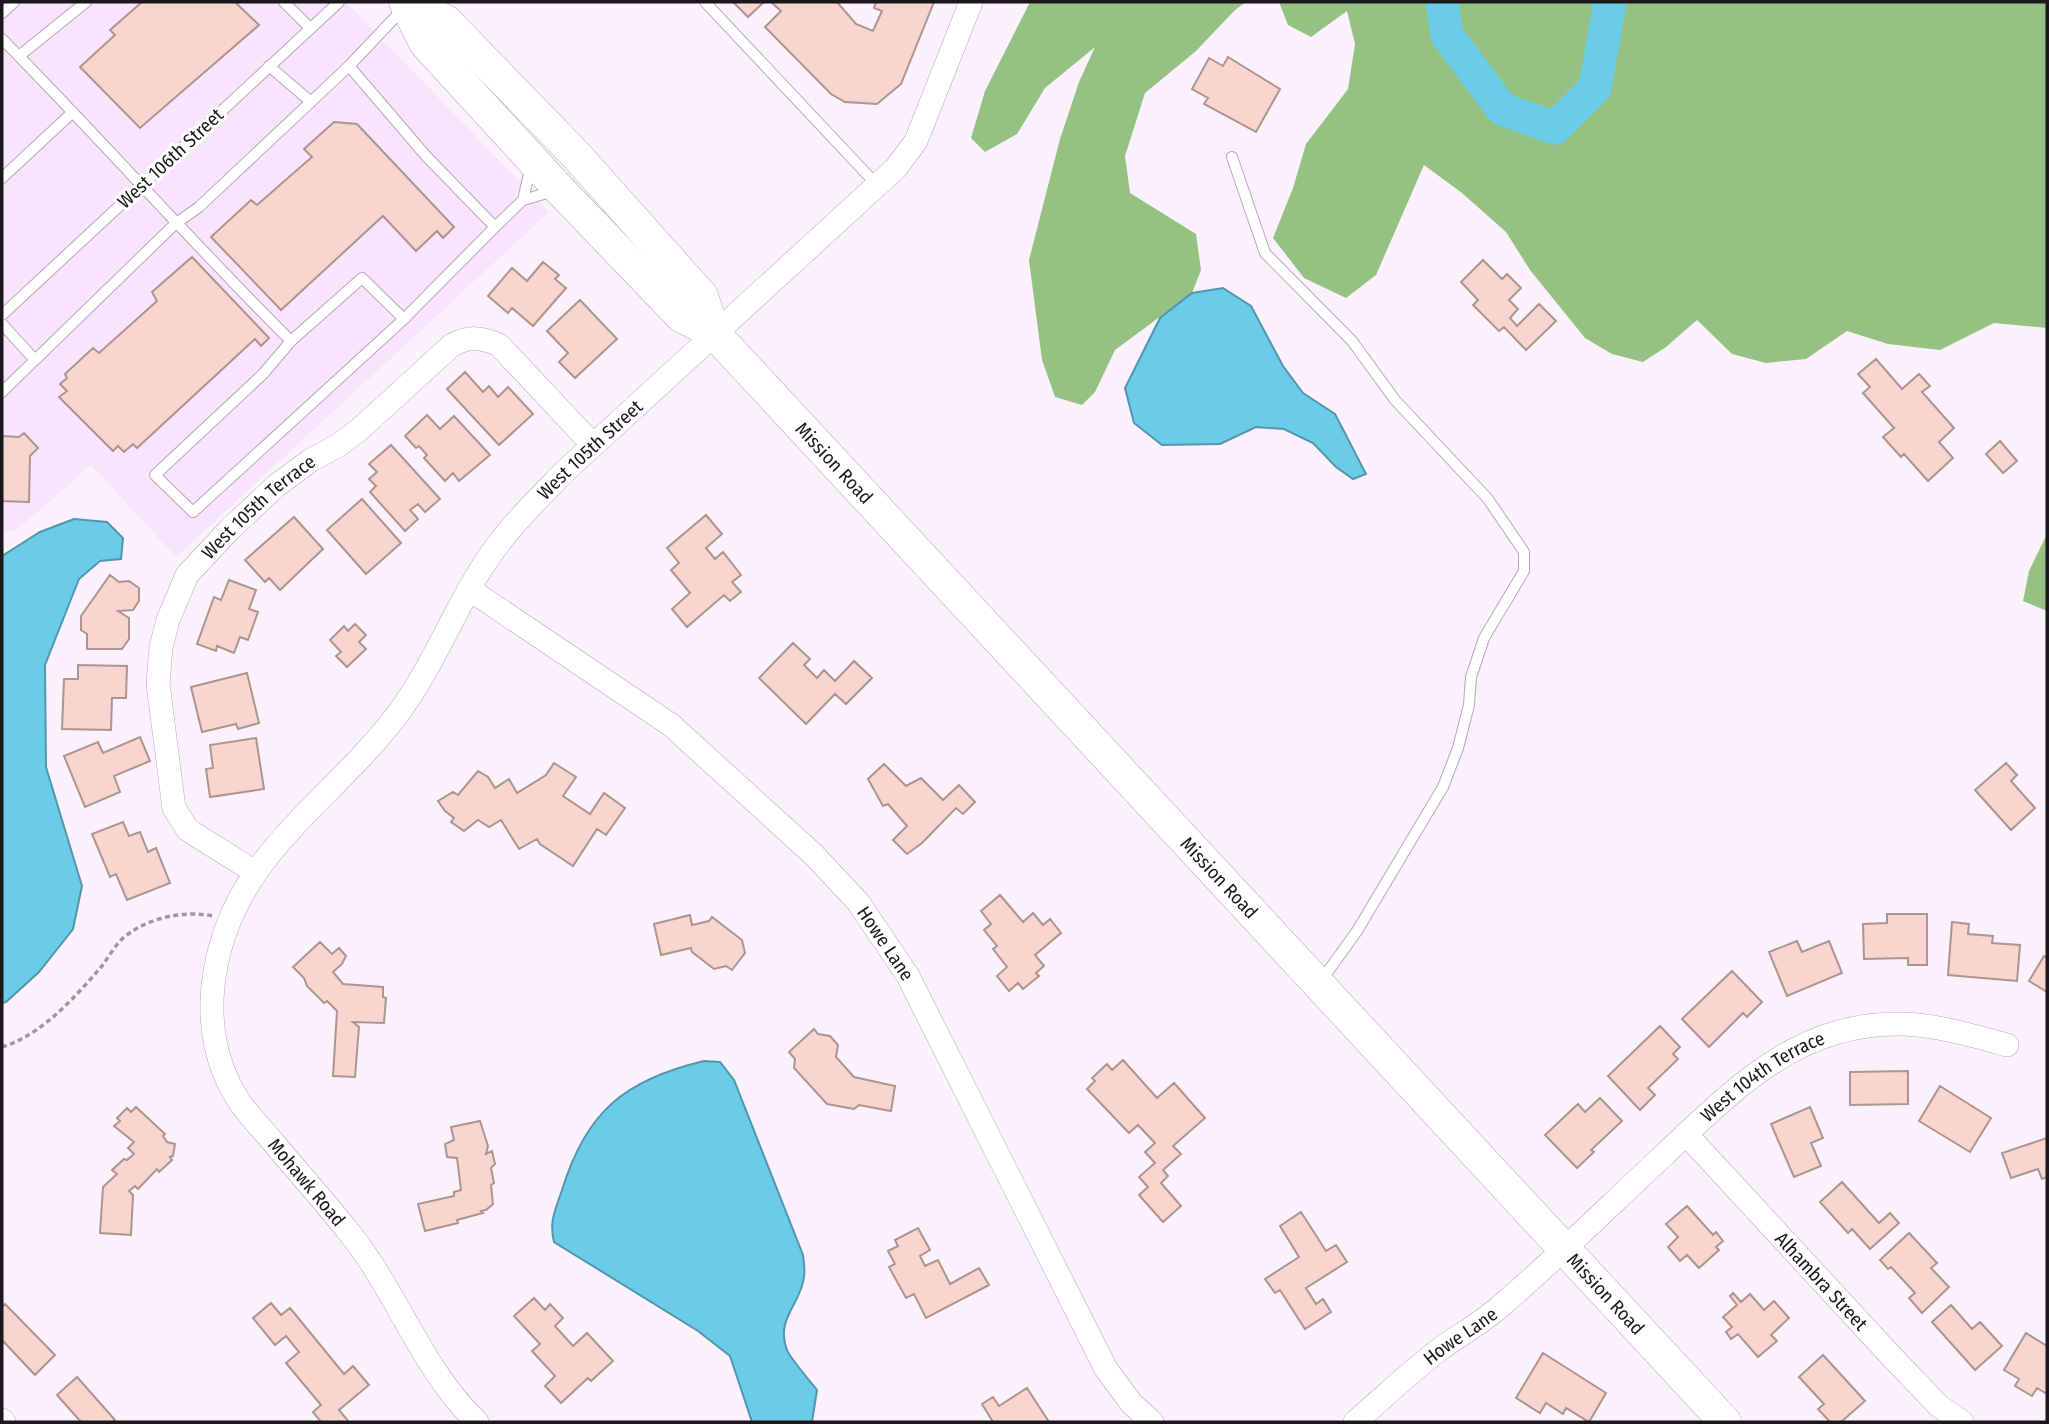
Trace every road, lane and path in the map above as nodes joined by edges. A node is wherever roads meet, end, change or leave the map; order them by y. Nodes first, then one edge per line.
1 (14, 2) edge
2 (86, 2) edge
3 (284, 2) edge
4 (340, 2) edge
5 (705, 2) edge
6 (971, 2) edge
7 (407, 3) edge
8 (2, 13) edge
9 (310, 29) junction
10 (2, 39) edge
11 (19, 56) junction
12 (269, 66) junction
13 (349, 66) junction
14 (310, 102) junction
15 (73, 112) junction
16 (1232, 157) dead end
17 (532, 160) junction
18 (2, 178) edge
19 (877, 185) junction
20 (140, 186) junction
21 (559, 189) junction
22 (523, 200) junction
23 (176, 224) junction
24 (495, 226) junction
25 (2, 316) edge
26 (404, 319) junction
27 (2, 324) edge
28 (714, 333) junction
29 (291, 341) junction
30 (35, 360) junction
31 (2, 392) edge
32 (593, 445) junction
33 (469, 589) junction
34 (255, 872) junction
35 (231, 920) junction
36 (1319, 984) junction
37 (2007, 1045) dead end
38 (2, 1047) edge
39 (1686, 1134) junction
40 (1564, 1247) junction
41 (477, 1422) edge
42 (1152, 1422) edge
43 (1355, 1422) edge
44 (1725, 1422) edge
45 (1962, 1422) edge

1 - 8 lane
2 - 11 lane
3 - 9 lane
4 - 9 lane, West 106th Street
5 - 19 lane
6 - 19 street, West 105th Street
7 - 13 lane
7 - 17 main road, Mission Road
7 - 28 main road, Mission Road
9 - 12 lane, West 106th Street
10 - 11 lane
11 - 15 lane
12 - 14 lane
12 - 20 lane, West 106th Street
13 - 14 lane
13 - 24 lane
14 - 23 lane
15 - 18 lane
15 - 20 lane
16 - 36 lane
17 - 21 main road, Mission Road
17 - 22 lane
19 - 28 street, West 105th Street
20 - 23 lane
20 - 25 lane, West 106th Street
21 - 22 lane
21 - 28 main road, Mission Road
22 - 24 lane
23 - 29 lane
23 - 30 lane
24 - 26 lane
26 - 29 lane
26 - 29 lane
27 - 30 lane
28 - 32 street, West 105th Street
28 - 36 main road, Mission Road
30 - 31 lane
32 - 33 street, West 105th Street
32 - 34 street, West 105th Terrace
33 - 34 street, West 105th Street
33 - 42 street, Howe Lane
34 - 35 street, West 105th Street
35 - 38 path
35 - 41 street, Mohawk Road
36 - 40 main road, Mission Road
37 - 39 street, West 104th Terrace
39 - 40 street, West 104th Terrace
39 - 45 street, Alhambra Street
40 - 43 street, Howe Lane
40 - 44 main road, Mission Road

